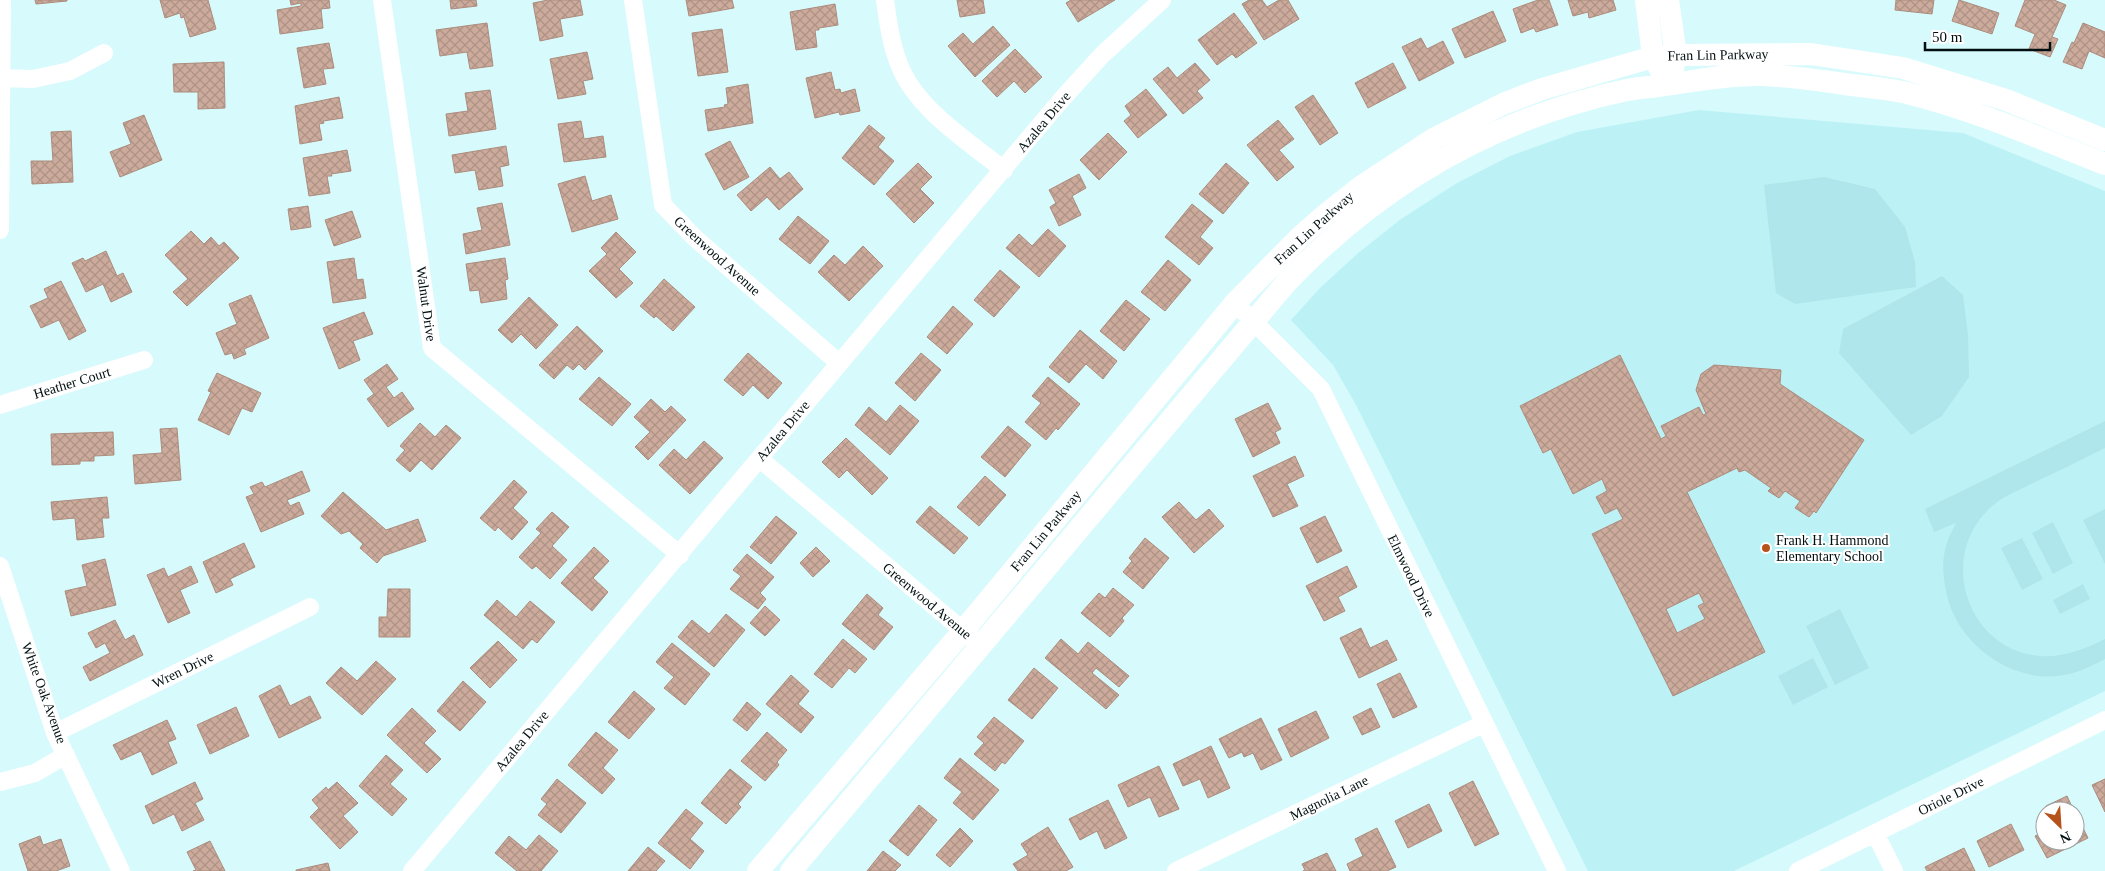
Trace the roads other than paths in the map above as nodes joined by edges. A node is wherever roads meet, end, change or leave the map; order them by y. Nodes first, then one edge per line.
1 (2, 0) edge
2 (382, 0) edge
3 (634, 0) edge
4 (886, 0) edge
5 (1162, 0) edge
6 (1646, 0) edge
7 (1668, 0) edge
8 (104, 52) dead end
9 (1676, 55) junction
10 (1653, 57) junction
11 (2, 78) junction
12 (1670, 85) junction
13 (2105, 140) edge
14 (2105, 164) edge
15 (1004, 170) junction
16 (0, 230) edge
17 (1235, 303) junction
18 (1254, 321) junction
19 (144, 360) dead end
20 (839, 363) junction
21 (0, 405) edge
22 (760, 458) junction
23 (680, 555) junction
24 (0, 566) edge
25 (310, 607) dead end
26 (963, 631) junction
27 (981, 646) junction
28 (2105, 720) edge
29 (1483, 724) junction
30 (55, 733) junction
31 (66, 755) junction
32 (0, 782) edge
33 (1875, 833) junction
34 (122, 871) edge
35 (412, 871) edge
36 (758, 871) edge
37 (791, 871) edge
38 (1176, 871) edge
39 (1557, 871) edge
40 (1798, 871) edge
41 (1894, 871) edge

1 - 11 street
2 - 23 street, Walnut Drive
3 - 20 street, Greenwood Avenue
4 - 15 street
5 - 15 street, Azalea Drive
6 - 10 street
7 - 9 street
8 - 11 street
9 - 10 street, Fran Lin Parkway
9 - 12 street
9 - 13 street, Fran Lin Parkway
10 - 12 street
10 - 17 street, Fran Lin Parkway
11 - 16 street
12 - 14 street, Fran Lin Parkway
12 - 18 street, Fran Lin Parkway
15 - 20 street, Azalea Drive
17 - 18 street, Elmwood Drive
17 - 26 street, Fran Lin Parkway
18 - 27 street, Fran Lin Parkway
18 - 29 street, Elmwood Drive
19 - 21 street, Heather Court
20 - 22 street, Azalea Drive
22 - 23 street, Azalea Drive
22 - 26 street, Greenwood Avenue
23 - 35 street, Azalea Drive
24 - 30 street, White Oak Avenue
25 - 30 street, Wren Drive
26 - 27 street, Greenwood Avenue
26 - 36 street, Fran Lin Parkway
27 - 37 street, Fran Lin Parkway
28 - 33 street, Oriole Drive
29 - 38 street, Magnolia Lane
29 - 39 street, Elmwood Drive
30 - 31 street, White Oak Avenue
31 - 32 street
31 - 34 street, White Oak Avenue
33 - 40 street, Oriole Drive
33 - 41 street

